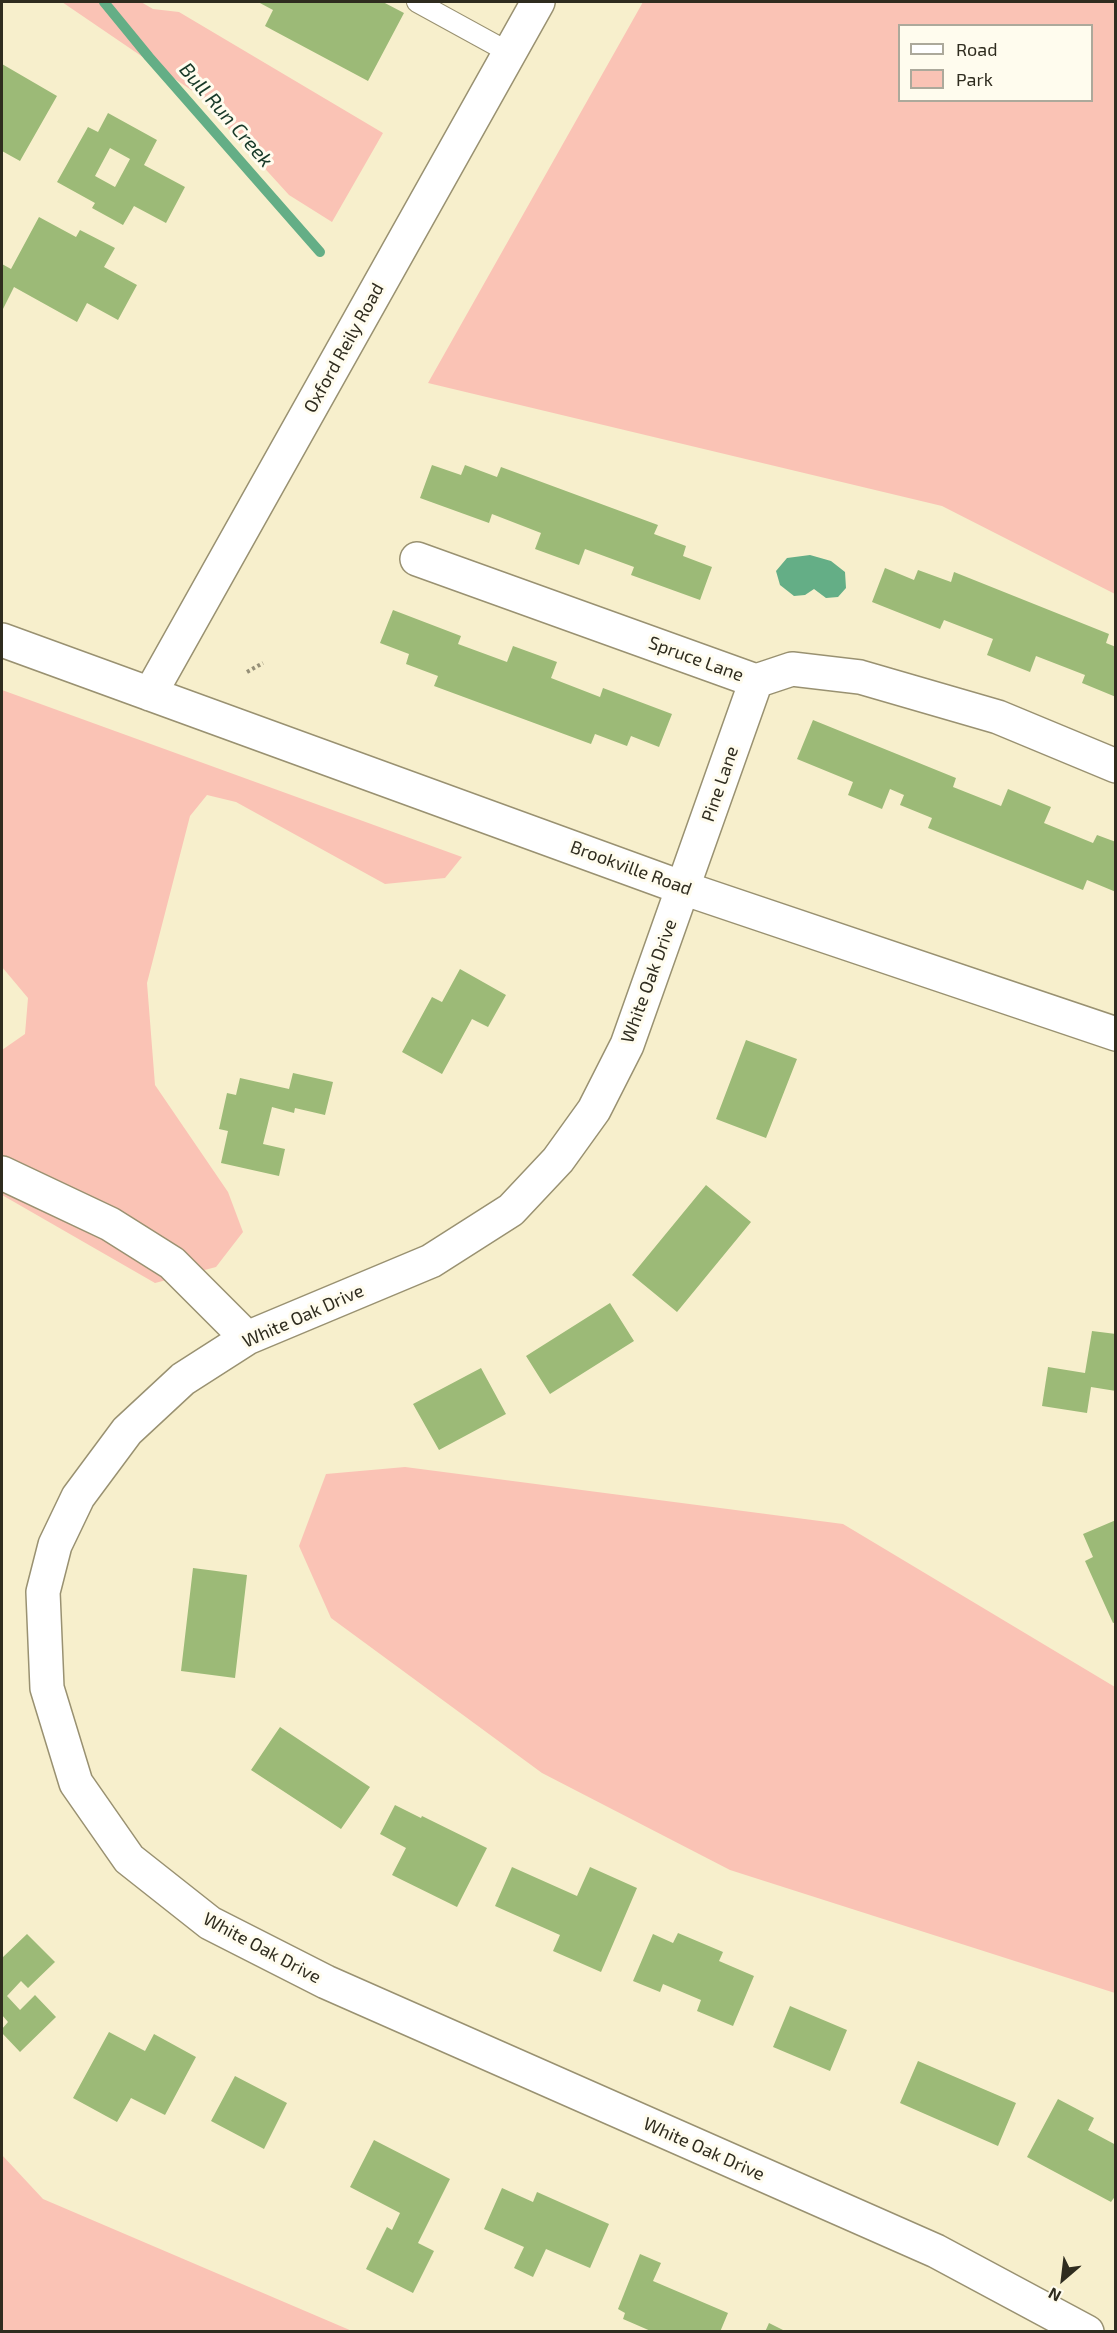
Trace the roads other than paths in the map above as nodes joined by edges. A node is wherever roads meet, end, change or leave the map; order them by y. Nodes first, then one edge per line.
1 (417, 2) edge
2 (538, 2) edge
3 (510, 52) junction
4 (417, 559) dead end
5 (2, 640) edge
6 (756, 681) junction
7 (150, 694) junction
8 (1116, 766) edge
9 (683, 888) junction
10 (1116, 1034) edge
11 (2, 1173) edge
12 (247, 1338) junction
13 (1087, 2331) edge

1 - 3 lane
2 - 3 street, Oxford Reily Road
3 - 7 street, Oxford Reily Road
4 - 6 street, Spruce Lane
5 - 7 street, Brookville Road
6 - 8 street, Spruce Lane
6 - 9 street, Pine Lane
7 - 9 street, Brookville Road
9 - 10 street, Brookville Road
9 - 12 street, White Oak Drive
11 - 12 street
12 - 13 street, White Oak Drive

